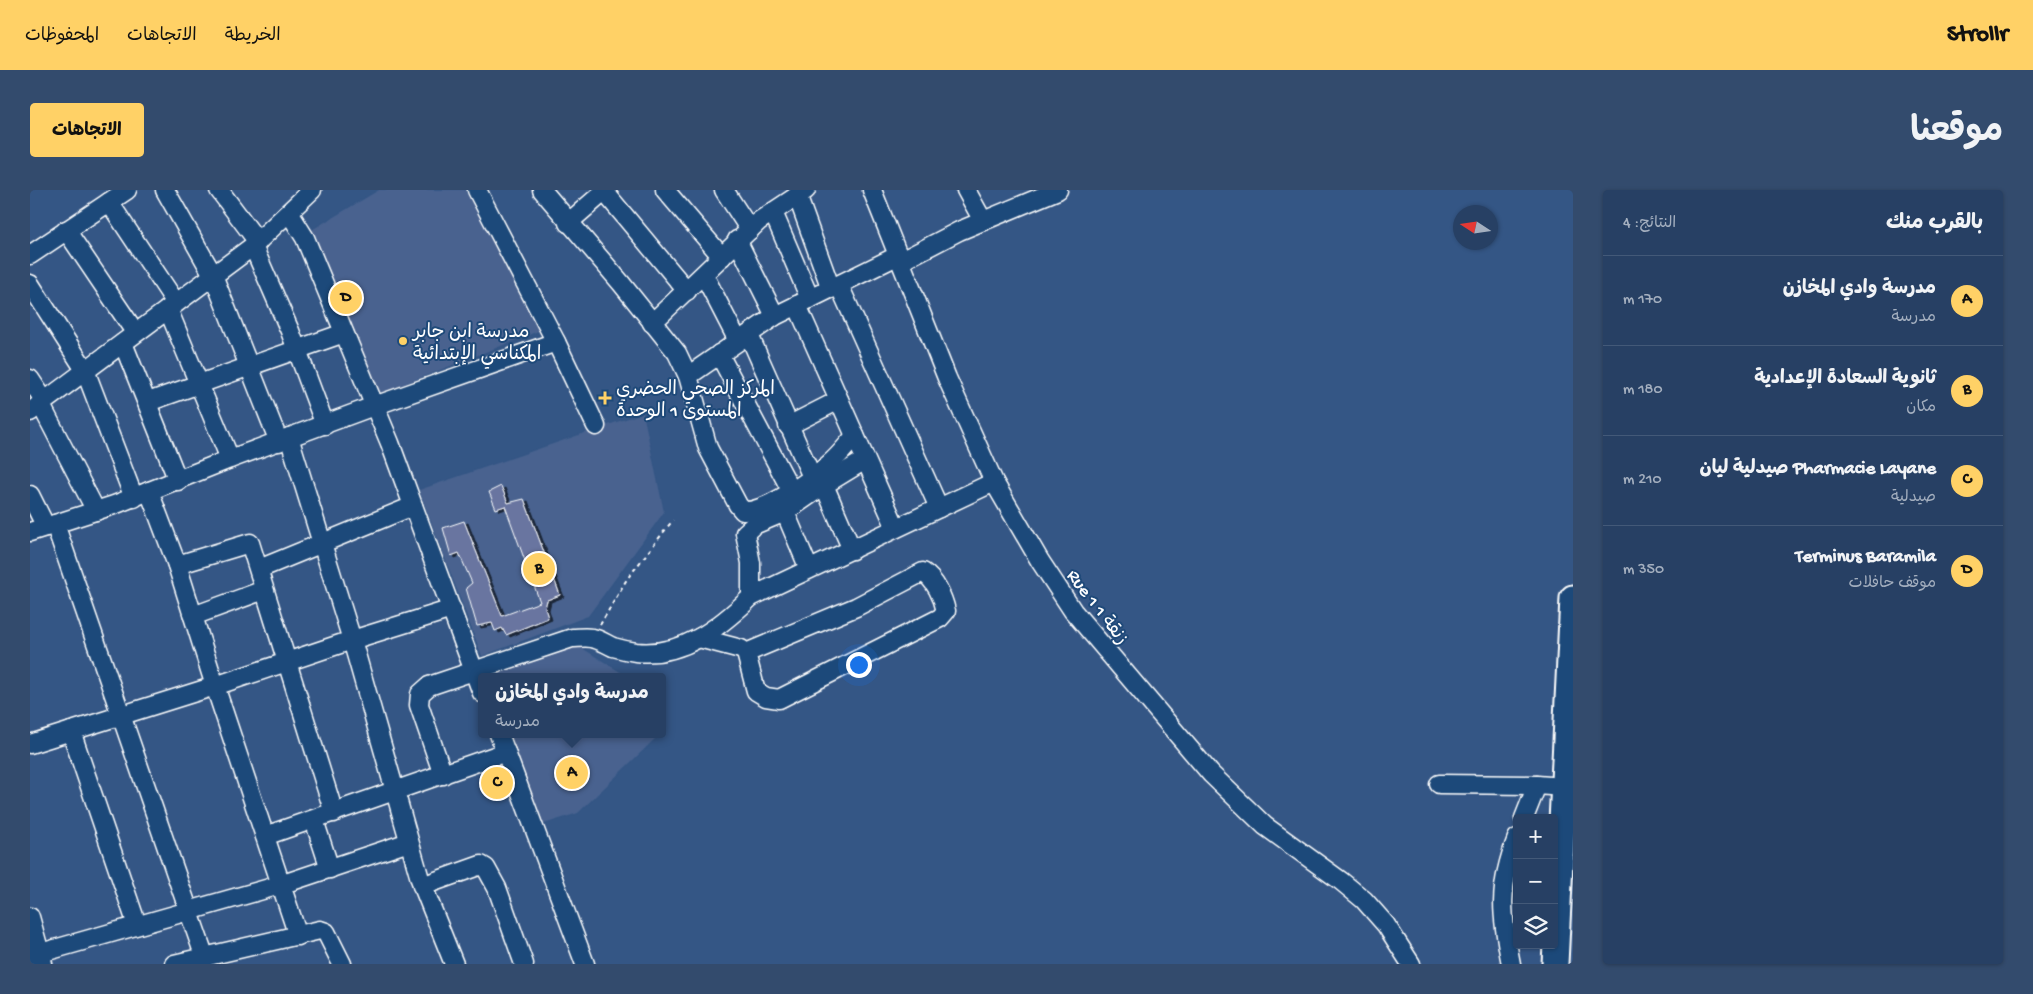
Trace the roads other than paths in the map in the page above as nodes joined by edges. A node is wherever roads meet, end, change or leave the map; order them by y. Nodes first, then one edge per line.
1 (127, 190) edge
2 (165, 190) edge
3 (220, 190) edge
4 (312, 190) edge
5 (477, 190) edge
6 (542, 190) edge
7 (604, 190) edge
8 (664, 190) edge
9 (724, 190) edge
10 (872, 190) edge
11 (966, 190) edge
12 (1058, 190) edge
13 (801, 193) edge
14 (109, 202) junction
15 (773, 212) junction
16 (290, 214) junction
17 (983, 221) junction
18 (568, 223) junction
19 (66, 230) junction
20 (743, 235) junction
21 (256, 244) junction
22 (30, 255) edge
23 (722, 257) junction
24 (899, 258) junction
25 (213, 275) junction
26 (704, 275) junction
27 (30, 284) edge
28 (835, 287) junction
29 (687, 291) junction
30 (803, 302) junction
31 (172, 306) junction
32 (775, 316) junction
33 (652, 323) junction
34 (344, 333) junction
35 (129, 338) junction
36 (744, 338) junction
37 (556, 342) junction
38 (297, 350) junction
39 (719, 354) junction
40 (250, 366) junction
41 (85, 370) junction
42 (688, 376) junction
43 (30, 379) edge
44 (200, 384) junction
45 (839, 400) junction
46 (148, 402) junction
47 (38, 405) edge
48 (374, 406) junction
49 (325, 424) junction
50 (596, 426) dead end
51 (788, 426) junction
52 (855, 436) junction
53 (284, 440) junction
54 (230, 459) junction
55 (865, 460) junction
56 (178, 480) junction
57 (818, 481) junction
58 (994, 482) junction
59 (792, 492) junction
60 (141, 494) junction
61 (30, 495) edge
62 (413, 506) junction
63 (939, 508) junction
64 (96, 510) junction
65 (785, 512) junction
66 (44, 528) edge
67 (896, 528) junction
68 (323, 544) junction
69 (852, 550) junction
70 (177, 565) junction
71 (258, 569) junction
72 (809, 569) junction
73 (264, 590) junction
74 (750, 597) junction
75 (1573, 598) edge
76 (452, 609) junction
77 (193, 616) junction
78 (699, 638) junction
79 (352, 640) junction
80 (746, 654) junction
81 (286, 662) junction
82 (474, 672) junction
83 (478, 682) edge
84 (215, 686) junction
85 (120, 715) junction
86 (71, 731) junction
87 (501, 738) edge
88 (30, 744) edge
89 (506, 752) junction
90 (443, 775) junction
91 (1439, 784) dead end
92 (1537, 785) junction
93 (1563, 787) junction
94 (395, 792) junction
95 (334, 813) junction
96 (1526, 814) edge
97 (314, 820) junction
98 (265, 836) junction
99 (409, 842) junction
100 (1513, 849) edge
101 (330, 870) junction
102 (280, 885) junction
103 (422, 886) junction
104 (1573, 903) edge
105 (190, 911) junction
106 (30, 917) edge
107 (137, 925) junction
108 (298, 936) junction
109 (37, 958) edge
110 (216, 959) edge
111 (174, 964) edge
112 (342, 964) edge
113 (454, 964) edge
114 (524, 964) edge
115 (584, 964) edge
116 (1411, 964) edge
117 (1511, 964) edge
118 (1555, 964) edge
119 (1570, 964) edge

1 - 14 street
2 - 25 street
3 - 21 street
4 - 16 street
5 - 37 street
6 - 18 street
7 - 18 street
7 - 29 street
8 - 23 street
9 - 20 street
10 - 24 street, Rue 1 زنقة 1
11 - 17 street
12 - 17 street
13 - 15 street
13 - 28 street
14 - 19 street
14 - 31 street
15 - 20 street
15 - 30 street
16 - 21 street
16 - 34 street
17 - 24 street
18 - 33 street
19 - 22 street
19 - 35 street
20 - 23 street
20 - 32 street
21 - 25 street
21 - 38 street
23 - 26 street
24 - 28 street
24 - 58 street, Rue 1 زنقة 1
25 - 31 street
25 - 40 street
26 - 29 street
26 - 36 street
27 - 41 street
28 - 30 street
28 - 63 street
29 - 33 street
30 - 32 street
30 - 45 street
31 - 35 street
31 - 44 street
32 - 36 street
33 - 42 street
34 - 38 street
34 - 48 street
35 - 41 street
35 - 46 street
36 - 39 street
36 - 51 street
37 - 48 street
37 - 50 street
38 - 40 street
38 - 49 street
39 - 42 street
39 - 59 street
40 - 44 street
40 - 53 street
41 - 47 street
41 - 60 street
42 - 59 street
43 - 47 street
44 - 46 street
44 - 54 street
45 - 51 street
45 - 52 street
46 - 56 street
47 - 64 street
48 - 49 street
48 - 62 street
49 - 53 street
51 - 57 street
52 - 55 street
52 - 57 street
53 - 54 street
53 - 68 street
54 - 56 street
55 - 57 street
55 - 67 street
56 - 60 street
57 - 59 street
57 - 65 street
57 - 69 street
58 - 63 street
58 - 116 street, Rue 1 زنقة 1
60 - 64 street
60 - 70 street
61 - 66 street
62 - 68 street
62 - 76 street
63 - 67 street
64 - 66 street
65 - 72 street
65 - 74 street
66 - 85 street
67 - 69 street
68 - 71 street
68 - 79 street
69 - 72 street
70 - 71 street
70 - 77 street
71 - 73 street
72 - 74 street
73 - 77 street
73 - 81 street
74 - 78 street
75 - 93 highway
76 - 79 street
76 - 82 street
77 - 84 street
78 - 80 street
78 - 82 street
79 - 81 street
79 - 94 street
80 - 80 street
81 - 84 street
81 - 95 street
82 - 83 street
82 - 90 street
84 - 85 street
84 - 98 street
85 - 86 street
85 - 105 street
86 - 88 street
86 - 107 street
87 - 89 street
89 - 90 street
89 - 115 street
90 - 94 street
91 - 92 street
92 - 93 street
92 - 96 street
93 - 118 highway
94 - 95 street
94 - 99 street
95 - 97 street
97 - 98 street
97 - 101 street
98 - 102 street
99 - 101 street
99 - 103 street
100 - 117 street
101 - 102 street
102 - 105 street
102 - 108 street
103 - 113 street
103 - 114 street
104 - 119 highway
105 - 107 street
105 - 110 street
106 - 109 street
107 - 109 street
108 - 110 street
108 - 112 street
110 - 111 street

